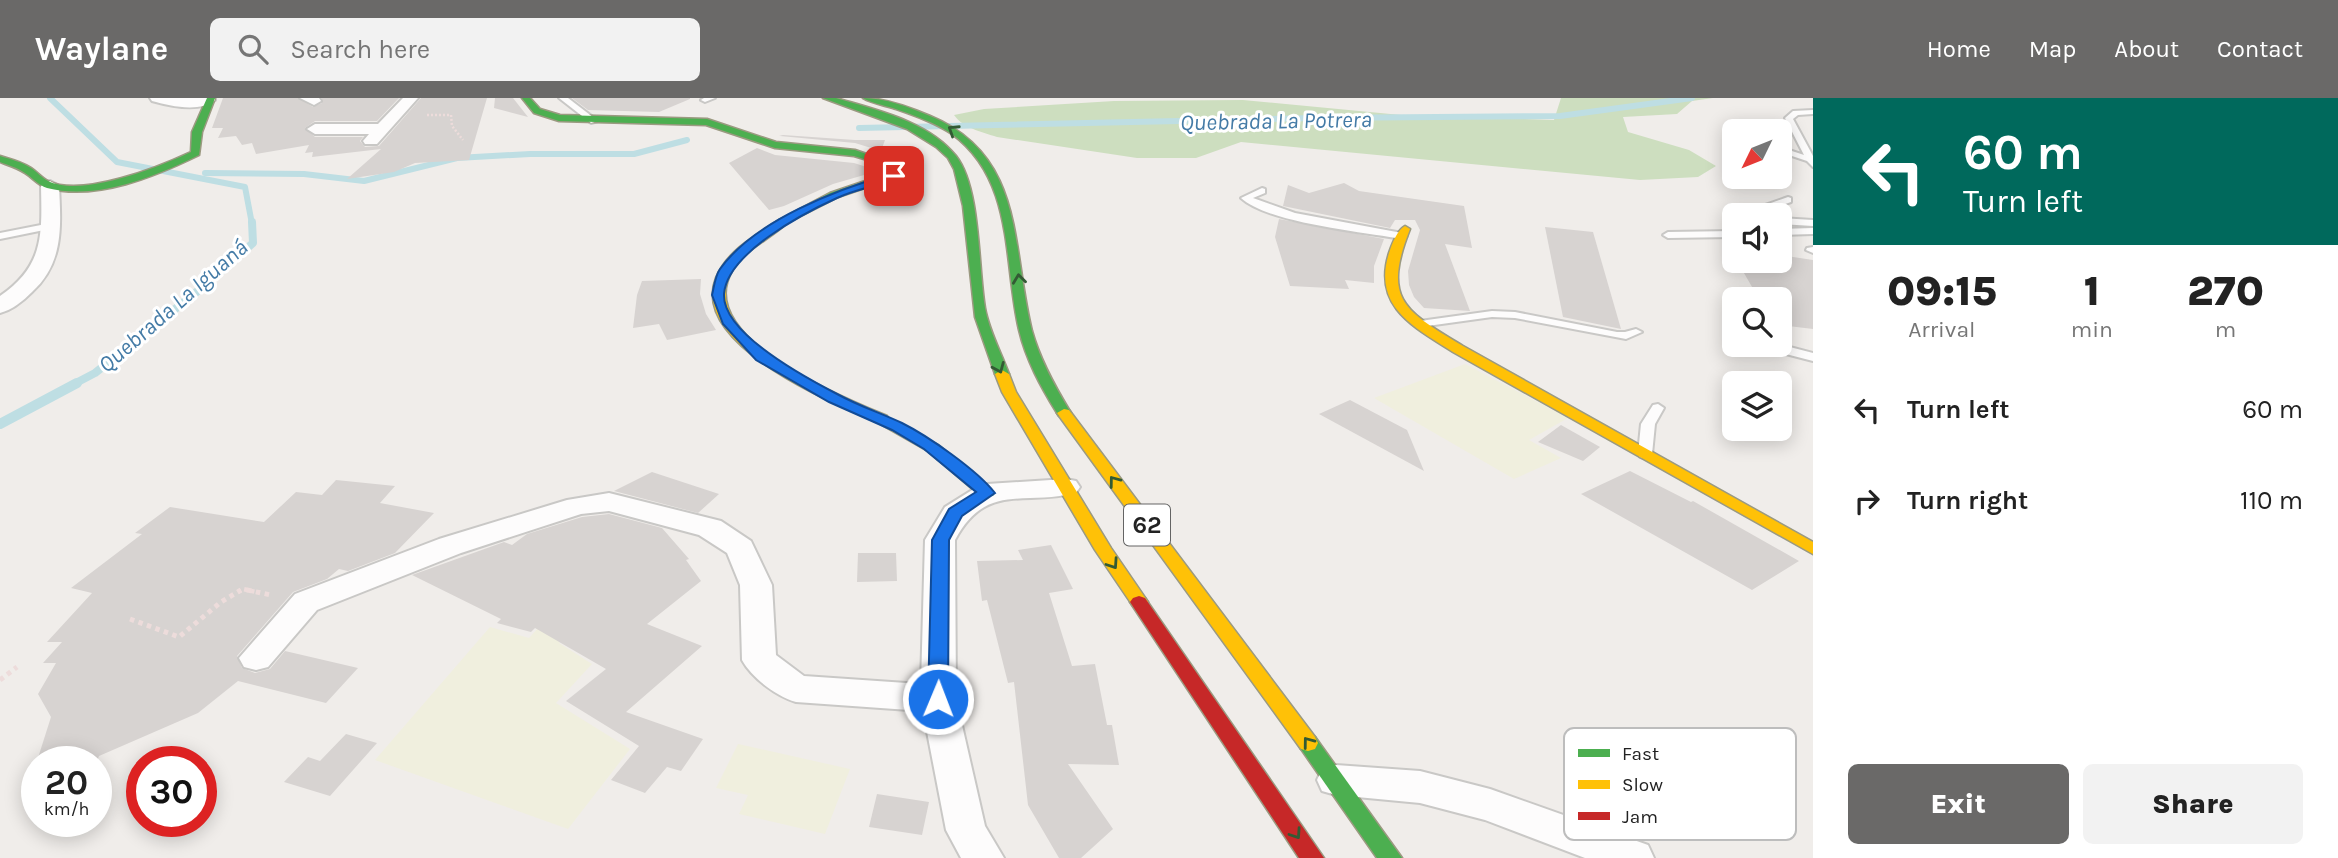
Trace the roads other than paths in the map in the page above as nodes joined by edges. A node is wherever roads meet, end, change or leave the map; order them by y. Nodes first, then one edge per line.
1 (158, 98) edge
2 (411, 98) edge
3 (526, 98) edge
4 (563, 98) edge
5 (827, 98) edge
6 (867, 98) edge
7 (210, 99) edge
8 (1813, 112) edge
9 (594, 121) junction
10 (315, 129) dead end
11 (1792, 154) edge
12 (0, 159) edge
13 (1811, 161) edge
14 (50, 186) junction
15 (1262, 191) dead end
16 (1788, 200) dead end
17 (1780, 203) edge
18 (1792, 222) edge
19 (1813, 223) edge
20 (51, 226) junction
21 (1813, 231) edge
22 (1792, 232) edge
23 (1404, 233) joint
24 (1722, 234) edge
25 (1668, 235) dead end
26 (0, 236) edge
27 (0, 306) edge
28 (1419, 324) junction
29 (1636, 332) dead end
30 (1792, 352) edge
31 (1813, 357) edge
32 (1658, 408) dead end
33 (1645, 454) junction
34 (1066, 487) junction
35 (987, 493) junction
36 (1813, 549) edge
37 (256, 658) dead end
38 (938, 699) junction
39 (1336, 780) junction
40 (1564, 832) edge
41 (1584, 840) edge
42 (984, 858) edge
43 (1312, 858) edge
44 (1390, 858) edge
45 (1633, 858) edge

1 - 7 street
2 - 10 street
3 - 9 main road
4 - 9 lane
5 -> 34 main road, 62
39 -> 6 main road, 62
7 - 14 main road
8 - 13 lane
9 - 35 main road
11 - 13 lane
12 - 14 main road
14 - 20 street
15 - 23 lane
16 - 17 lane
18 - 19 lane
20 - 26 lane
20 - 27 street
21 - 22 lane
23 - 28 main road
24 - 25 lane
28 - 29 lane
28 - 33 main road
30 - 31 lane
32 - 33 lane
33 - 36 main road
34 - 35 street
34 -> 43 main road, 62
35 - 38 street
37 - 38 street
38 - 42 street
39 - 40 street
39 - 44 main road, 62
41 - 45 street

